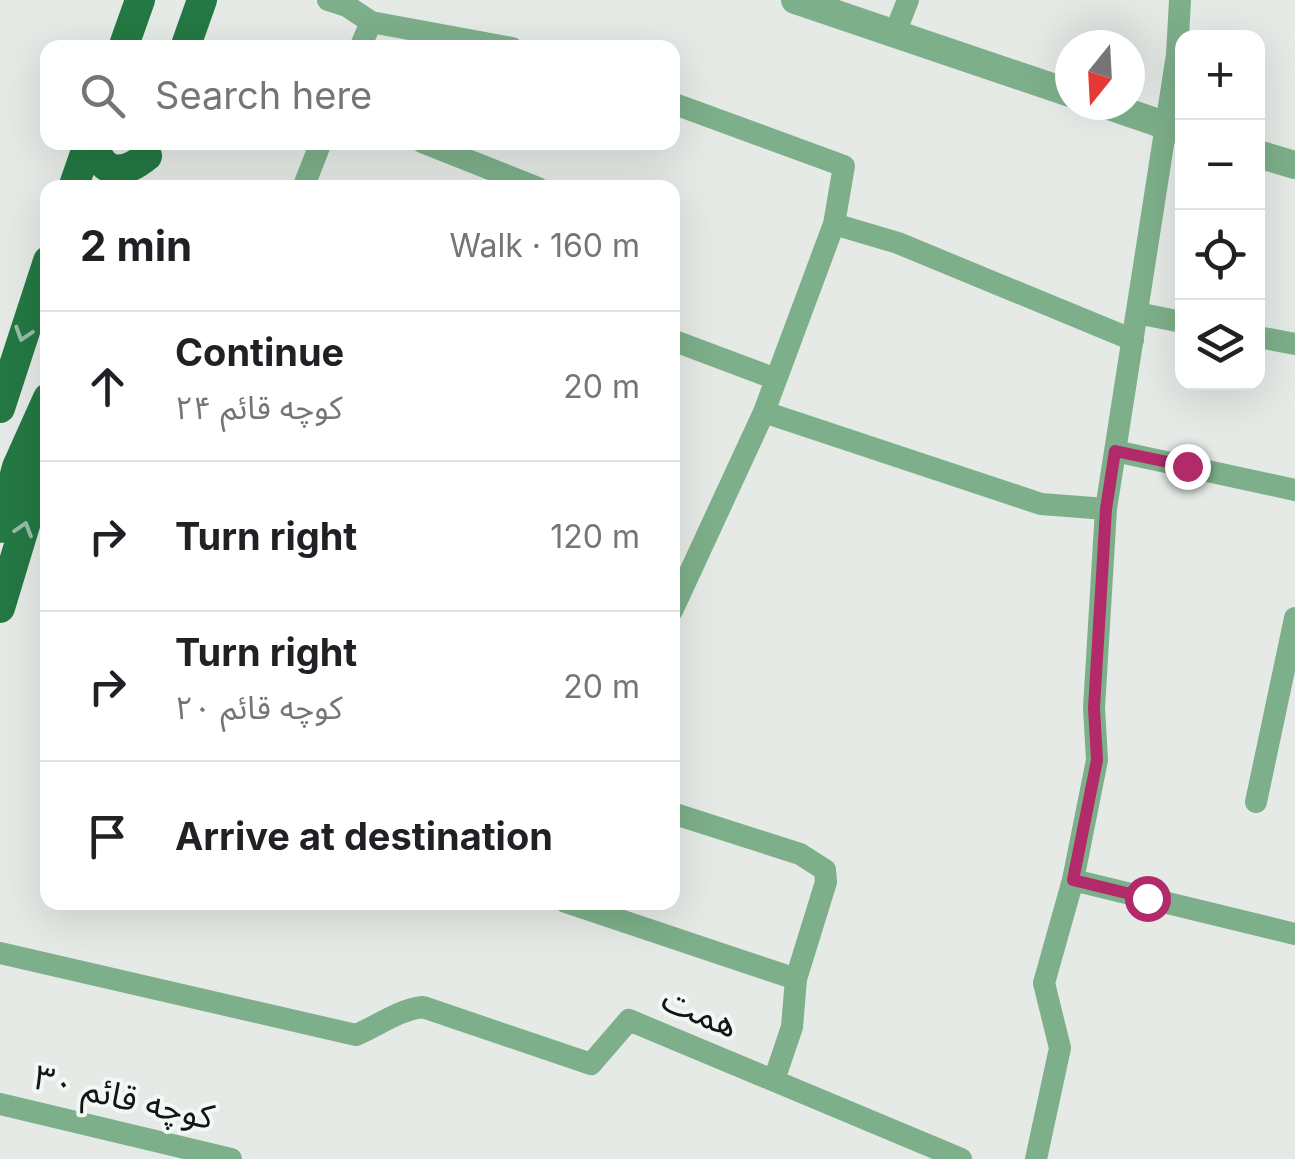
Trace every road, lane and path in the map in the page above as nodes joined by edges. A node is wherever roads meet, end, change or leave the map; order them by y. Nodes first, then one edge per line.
1 (140, 0) edge
2 (328, 0) edge
3 (795, 0) edge
4 (908, 0) edge
5 (1180, 0) edge
6 (207, 1) edge
7 (371, 22) junction
8 (895, 33) junction
9 (126, 40) edge
10 (190, 40) edge
11 (363, 40) edge
12 (469, 40) edge
13 (1055, 88) edge
14 (680, 106) edge
15 (1145, 118) edge
16 (1174, 128) edge
17 (89, 150) edge
18 (95, 150) edge
19 (148, 150) edge
20 (149, 150) edge
21 (319, 150) edge
22 (442, 150) edge
23 (1265, 156) edge
24 (1295, 165) edge
25 (77, 180) edge
26 (139, 180) edge
27 (306, 180) edge
28 (518, 180) edge
29 (834, 224) junction
30 (40, 286) edge
31 (1137, 313) junction
32 (1175, 321) edge
33 (1265, 338) edge
34 (1132, 340) junction
35 (680, 343) edge
36 (1295, 344) edge
37 (776, 379) junction
38 (0, 408) edge
39 (764, 412) junction
40 (40, 417) edge
41 (1115, 451) junction
42 (40, 476) edge
43 (1295, 490) edge
44 (1106, 509) junction
45 (0, 528) edge
46 (680, 594) edge
47 (0, 608) edge
48 (1295, 618) edge
49 (1256, 802) dead end
50 (680, 816) edge
51 (1073, 880) junction
52 (590, 910) edge
53 (1295, 934) edge
54 (0, 953) edge
55 (796, 979) junction
56 (774, 1080) junction
57 (0, 1104) edge
58 (231, 1159) edge
59 (961, 1159) edge
60 (1036, 1159) edge

1 - 9 main road
2 - 7 street
3 - 8 street
4 - 8 street
5 - 16 street
6 - 10 main road
7 - 11 street
7 - 12 street
8 - 13 street
14 - 29 street
15 - 16 street
16 - 31 street
17 - 25 main road
18 - 19 main road
20 - 26 main road
21 - 27 street
22 - 28 street
23 - 24 street
29 - 34 street
29 - 37 street
30 -> 38 main road
31 - 32 street
31 - 34 street
33 - 36 street
34 - 41 street
35 - 37 street
37 - 39 street
39 - 44 street
39 - 46 street
40 - 45 main road
41 - 43 street
41 - 44 street
47 -> 42 main road
44 - 51 street
48 - 49 street
50 - 55 street
51 - 53 street
51 - 60 street
52 - 55 street
54 - 56 street, همت
55 - 56 street
56 - 59 street, همت
57 - 58 street, کوچه قائم ۳۰

